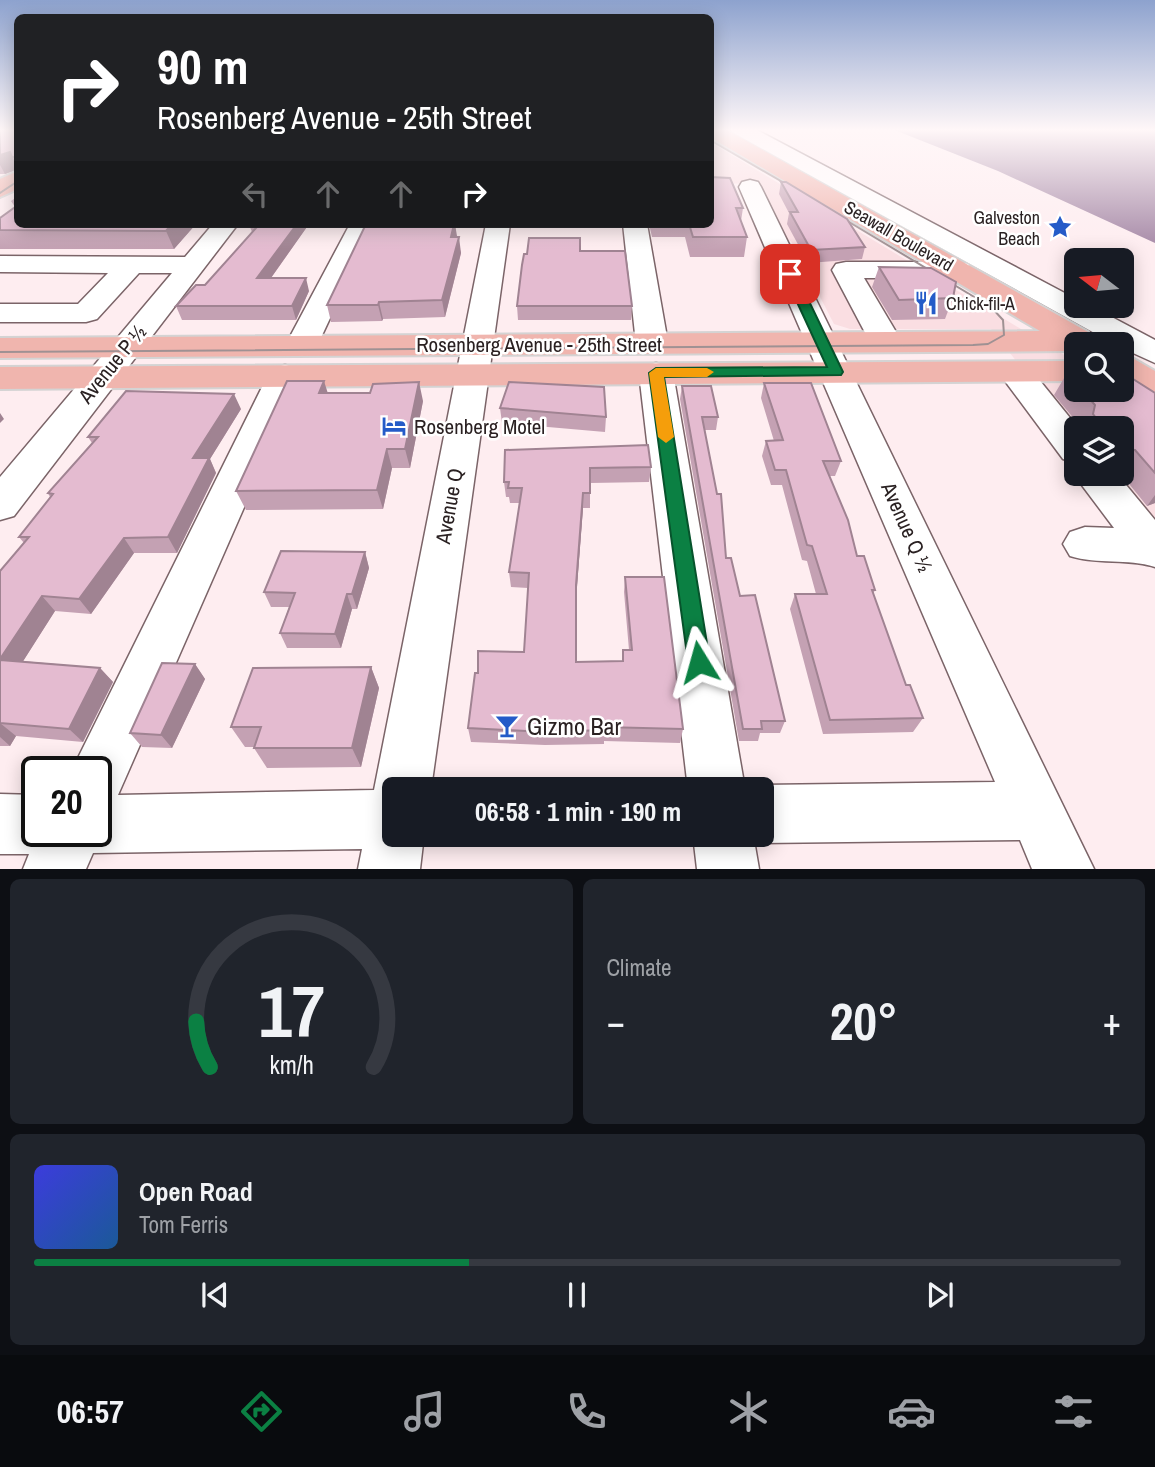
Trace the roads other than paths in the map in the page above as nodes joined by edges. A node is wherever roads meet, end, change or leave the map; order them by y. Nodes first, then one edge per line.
1 (787, 170) edge
2 (796, 170) edge
3 (808, 184) junction
4 (223, 228) edge
5 (360, 228) edge
6 (497, 228) edge
7 (636, 228) edge
8 (0, 264) edge
9 (131, 265) junction
10 (193, 265) junction
11 (958, 270) junction
12 (0, 313) edge
13 (1064, 341) edge
14 (886, 342) junction
15 (126, 347) junction
16 (0, 348) edge
17 (1064, 351) edge
18 (829, 357) junction
19 (1064, 357) edge
20 (654, 358) junction
21 (293, 360) junction
22 (474, 360) junction
23 (1137, 369) edge
24 (1016, 373) junction
25 (102, 376) junction
26 (0, 378) edge
27 (1064, 435) edge
28 (1105, 486) edge
29 (0, 505) edge
30 (1085, 544) dead end
31 (1154, 548) edge
32 (107, 756) edge
33 (404, 777) edge
34 (714, 777) edge
35 (1036, 811) junction
36 (774, 814) edge
37 (382, 819) edge
38 (0, 824) edge
39 (21, 825) edge
40 (112, 825) edge
41 (64, 847) edge
42 (392, 847) edge
43 (725, 847) edge
44 (54, 869) edge
45 (389, 869) edge
46 (728, 869) edge
47 (1063, 869) edge

1 - 3 main road, Seawall Boulevard
2 - 23 street
3 - 11 main road, Seawall Boulevard
3 - 18 street, Avenue Q ½
4 - 10 street, Avenue P ½
5 - 21 street
6 - 22 street, Avenue Q
7 - 20 street
8 - 9 street
9 - 10 street
9 - 12 street
10 - 15 street, Avenue P ½
11 - 13 main road, Seawall Boulevard
11 - 14 street
14 - 17 main road, Rosenberg Avenue - 25th Street
14 - 18 main road, Rosenberg Avenue - 25th Street
15 - 16 main road, Rosenberg Avenue - 25th Street
15 - 21 main road, Rosenberg Avenue - 25th Street
15 - 25 street, Avenue P ½
18 - 20 main road, Rosenberg Avenue - 25th Street
18 - 24 main road, Rosenberg Avenue - 25th Street
18 - 35 street, Avenue Q ½
19 - 24 main road, Rosenberg Avenue - 25th Street
20 - 22 main road, Rosenberg Avenue - 25th Street
20 - 34 street
21 - 22 main road, Rosenberg Avenue - 25th Street
21 - 25 main road, Rosenberg Avenue - 25th Street
21 - 32 street
22 - 33 street, Avenue Q
24 - 27 street
25 - 26 main road, Rosenberg Avenue - 25th Street
25 - 29 street, Avenue P ½
28 - 31 street
30 - 31 street
35 - 36 street
35 - 47 street, Avenue Q ½
37 - 40 street
38 - 39 street
41 - 44 street
42 - 45 street
43 - 46 street

